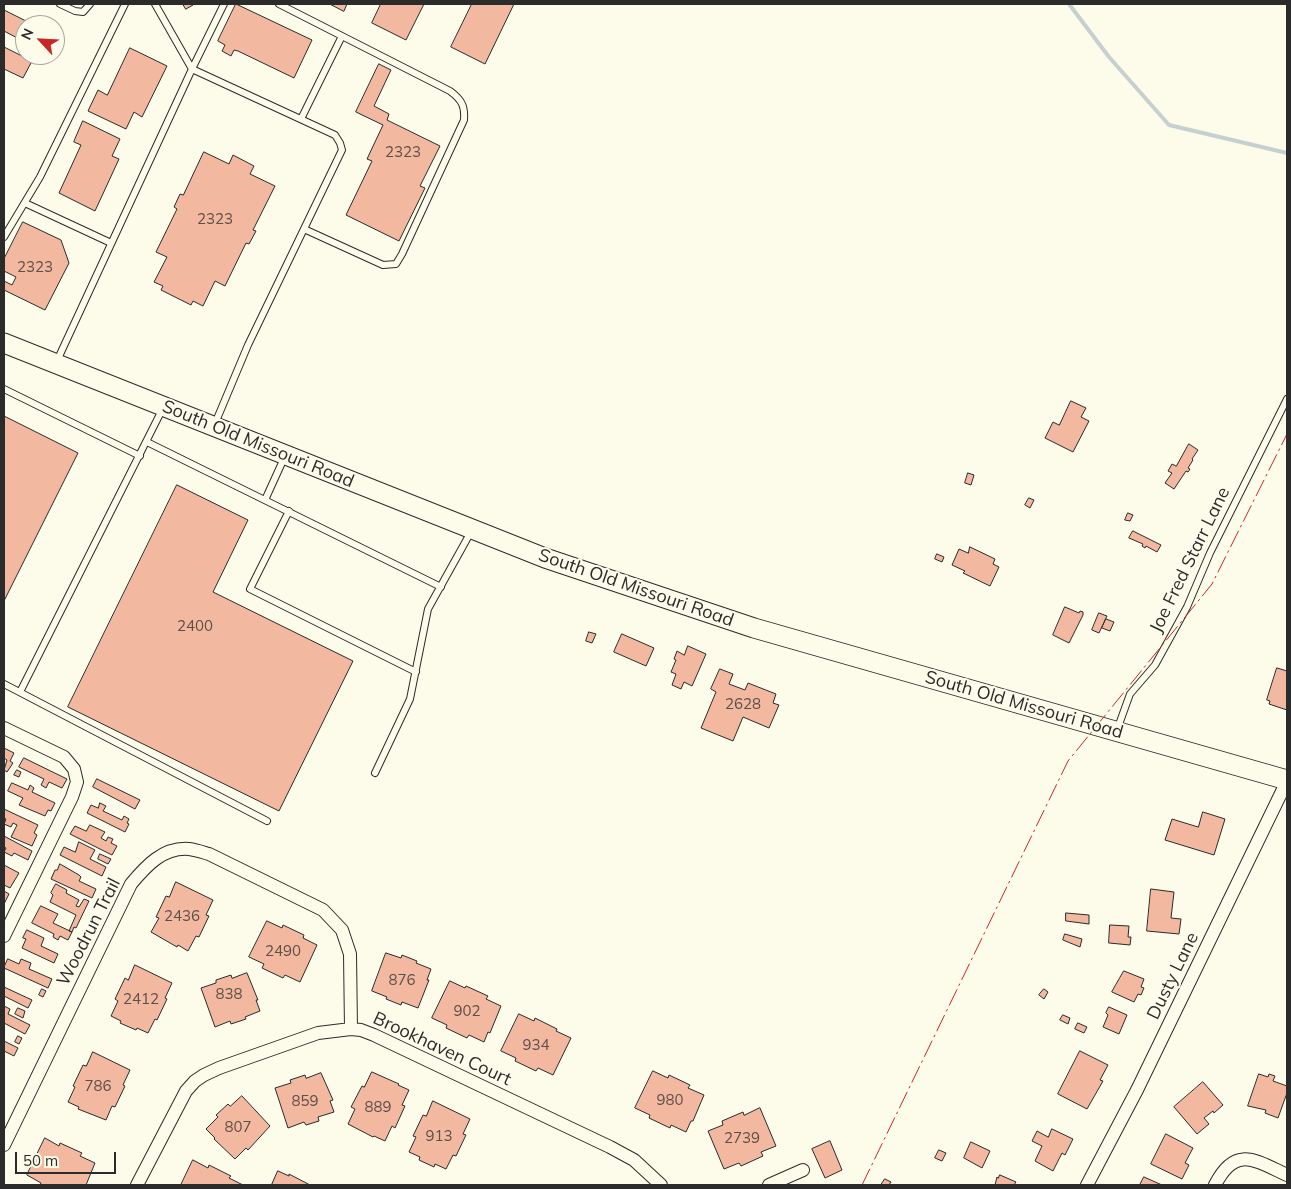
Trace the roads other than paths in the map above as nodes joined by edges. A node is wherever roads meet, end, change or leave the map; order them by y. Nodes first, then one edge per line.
1 (60, 4) edge
2 (90, 4) edge
3 (125, 4) edge
4 (155, 4) edge
5 (224, 4) edge
6 (279, 4) edge
7 (342, 36) junction
8 (192, 69) junction
9 (301, 119) junction
10 (25, 203) junction
11 (304, 229) junction
12 (4, 237) edge
13 (111, 243) junction
14 (4, 343) edge
15 (56, 364) junction
16 (4, 389) edge
17 (1287, 399) edge
18 (163, 407) junction
19 (214, 427) junction
20 (147, 442) junction
21 (286, 455) junction
22 (140, 456) junction
23 (265, 500) junction
24 (289, 511) junction
25 (473, 529) junction
26 (441, 587) junction
27 (416, 672) junction
28 (4, 684) edge
29 (20, 692) junction
30 (4, 728) edge
31 (1116, 732) junction
32 (375, 773) dead end
33 (1287, 780) edge
34 (267, 820) dead end
35 (4, 936) edge
36 (351, 1029) junction
37 (4, 1145) edge
38 (803, 1170) dead end
39 (1287, 1175) edge
40 (137, 1185) edge
41 (661, 1185) edge
42 (769, 1185) edge
43 (1087, 1185) edge
44 (1215, 1185) edge

1 - 2 lane
3 - 10 lane
4 - 8 lane
5 - 8 lane
6 - 7 lane
7 - 9 lane
7 - 11 lane
8 - 9 lane
8 - 13 lane
9 - 11 lane
10 - 12 lane
10 - 13 lane
11 - 19 lane
13 - 15 lane
14 - 15 main road, South Old Missouri Road
15 - 18 main road, South Old Missouri Road
16 - 22 lane
17 - 31 lane, Joe Fred Starr Lane
18 - 19 main road, South Old Missouri Road
18 - 20 lane
19 - 21 main road, South Old Missouri Road
20 - 22 lane
20 - 23 lane
21 - 23 lane
21 - 25 main road, South Old Missouri Road
22 - 29 lane
23 - 24 lane
24 - 26 lane
24 - 27 lane
25 - 26 lane
25 - 31 main road, South Old Missouri Road
26 - 27 lane
27 - 32 lane
28 - 29 lane
29 - 34 lane
30 - 35 street
31 - 33 main road, South Old Missouri Road
33 - 43 street, Dusty Lane
36 - 37 street, Woodrun Trail
36 - 40 street, Brookhaven Court
36 - 41 street, Brookhaven Court
38 - 42 street
39 - 44 street

